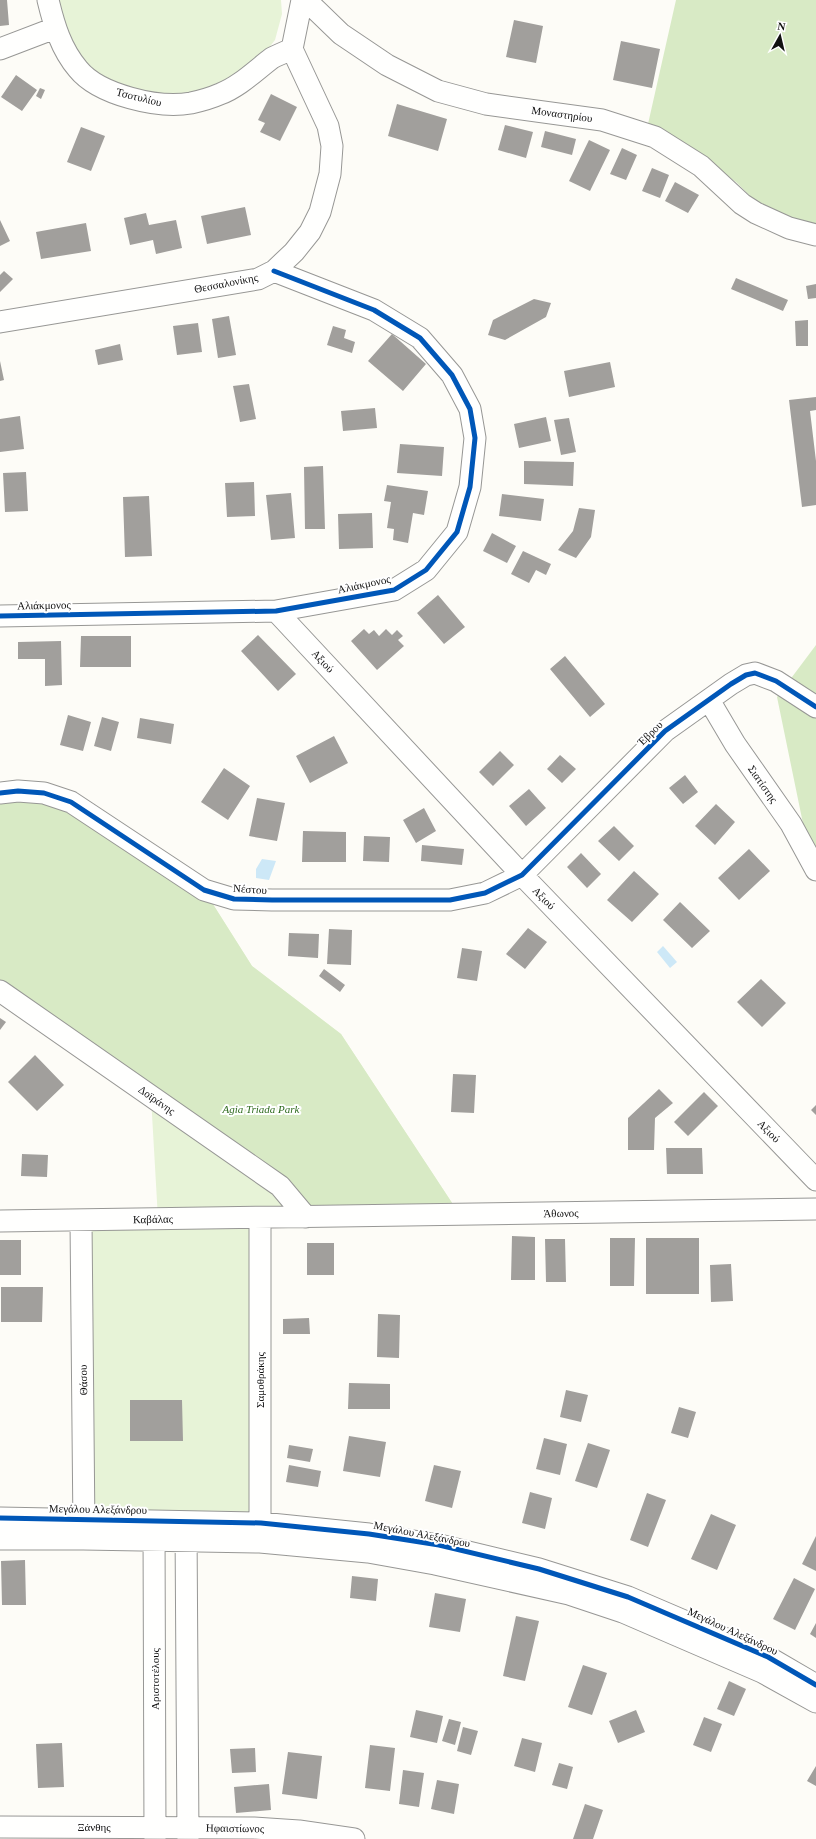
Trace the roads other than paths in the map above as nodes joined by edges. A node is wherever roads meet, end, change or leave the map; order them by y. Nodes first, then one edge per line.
1 (48, 0) edge
2 (302, 0) edge
3 (309, 0) edge
4 (55, 28) junction
5 (0, 49) edge
6 (292, 50) junction
7 (816, 235) edge
8 (274, 271) junction
9 (0, 322) edge
10 (276, 611) junction
11 (0, 616) edge
12 (708, 700) junction
13 (816, 707) edge
14 (0, 792) edge
15 (816, 870) edge
16 (522, 874) junction
17 (0, 991) edge
18 (816, 1180) edge
19 (816, 1210) edge
20 (306, 1217) junction
21 (260, 1218) junction
22 (81, 1220) junction
23 (0, 1221) edge
24 (0, 1518) edge
25 (84, 1529) junction
26 (154, 1530) junction
27 (186, 1530) junction
28 (261, 1532) junction
29 (0, 1539) edge
30 (816, 1685) edge
31 (816, 1702) edge
32 (0, 1827) edge
33 (155, 1833) edge
34 (188, 1833) edge
35 (354, 1839) edge

1 - 4 street, Τσοτυλίου
2 - 6 street
3 - 7 street, Μοναστηρίου
4 - 5 street
4 - 6 street, Τσοτυλίου
6 - 8 street, Θεσσαλονίκης
8 - 9 street, Θεσσαλονίκης
8 - 10 street, Αλιάκμονος
10 - 11 street, Αλιάκμονος
10 - 16 street, Αξιού
12 - 13 street, Έβρου
12 - 15 street, Σιατίστης
12 - 16 street, Έβρου
14 - 16 street, Νέστου
16 - 18 street, Αξιού
17 - 20 street, Δοϊράνης
19 - 20 street, Άθωνος
20 - 21 street, Καβάλας
21 - 22 street, Καβάλας
21 - 28 street, Σαμοθράκης
22 - 23 street, Καβάλας
22 - 25 street, Θάσου
24 - 25 street, Μεγάλου Αλεξάνδρου
25 - 26 street, Μεγάλου Αλεξάνδρου
25 - 29 street, Μεγάλου Αλεξάνδρου
26 - 27 street, Μεγάλου Αλεξάνδρου
26 - 33 street, Αριστοτέλους
27 - 28 street, Μεγάλου Αλεξάνδρου
27 - 34 street
28 - 30 street, Μεγάλου Αλεξάνδρου
28 - 31 street, Μεγάλου Αλεξάνδρου
32 - 33 street, Ξάνθης
33 - 34 street, Ξάνθης
34 - 35 street, Ηφαιστίωνος

